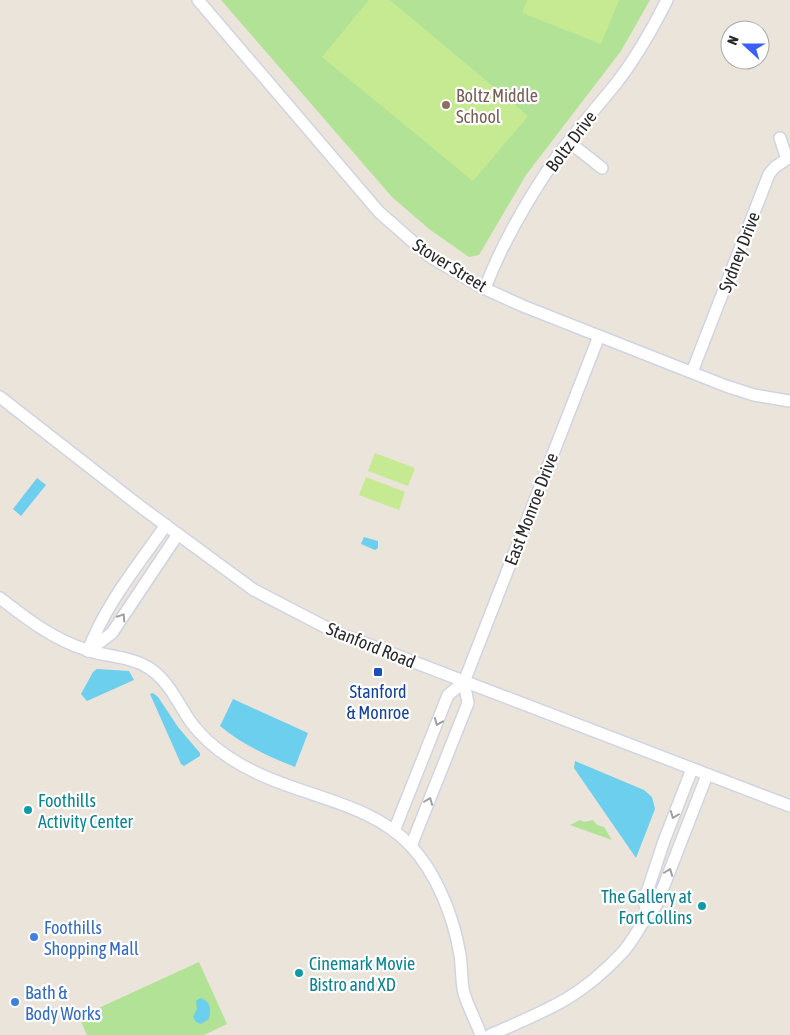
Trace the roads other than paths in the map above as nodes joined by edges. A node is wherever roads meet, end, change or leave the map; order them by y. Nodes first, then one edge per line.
1 (198, 0) edge
2 (667, 0) edge
3 (780, 138) dead end
4 (568, 142) junction
5 (789, 159) edge
6 (602, 168) dead end
7 (485, 288) junction
8 (599, 336) junction
9 (692, 372) junction
10 (0, 397) edge
11 (790, 401) edge
12 (166, 525) junction
13 (178, 534) junction
14 (0, 598) edge
15 (88, 651) junction
16 (464, 682) junction
17 (692, 769) junction
18 (707, 775) junction
19 (790, 806) edge
20 (394, 831) junction
21 (412, 846) junction
22 (647, 914) junction
23 (481, 1035) edge
24 (490, 1035) edge

1 - 7 street, Stover Street
2 - 4 street, Boltz Drive
3 - 5 street, Sydney Drive
4 - 6 street
4 - 7 street, Boltz Drive
5 - 9 street, Sydney Drive
7 - 8 street, Stover Street
8 - 9 street, Stover Street
8 - 16 street, East Monroe Drive
9 - 11 street, Stover Street
10 - 12 street, Stanford Road
12 - 13 street, Stanford Road
12 - 15 street
15 -> 13 street
13 - 16 street, Stanford Road
14 - 15 street
15 - 20 street
16 - 17 street, Stanford Road
16 -> 20 street, East Monroe Drive
21 -> 16 street, East Monroe Drive
17 - 18 street, Stanford Road
17 -> 22 street
18 - 19 street, Stanford Road
22 -> 18 street
20 - 21 street
21 - 23 street
22 - 24 street

